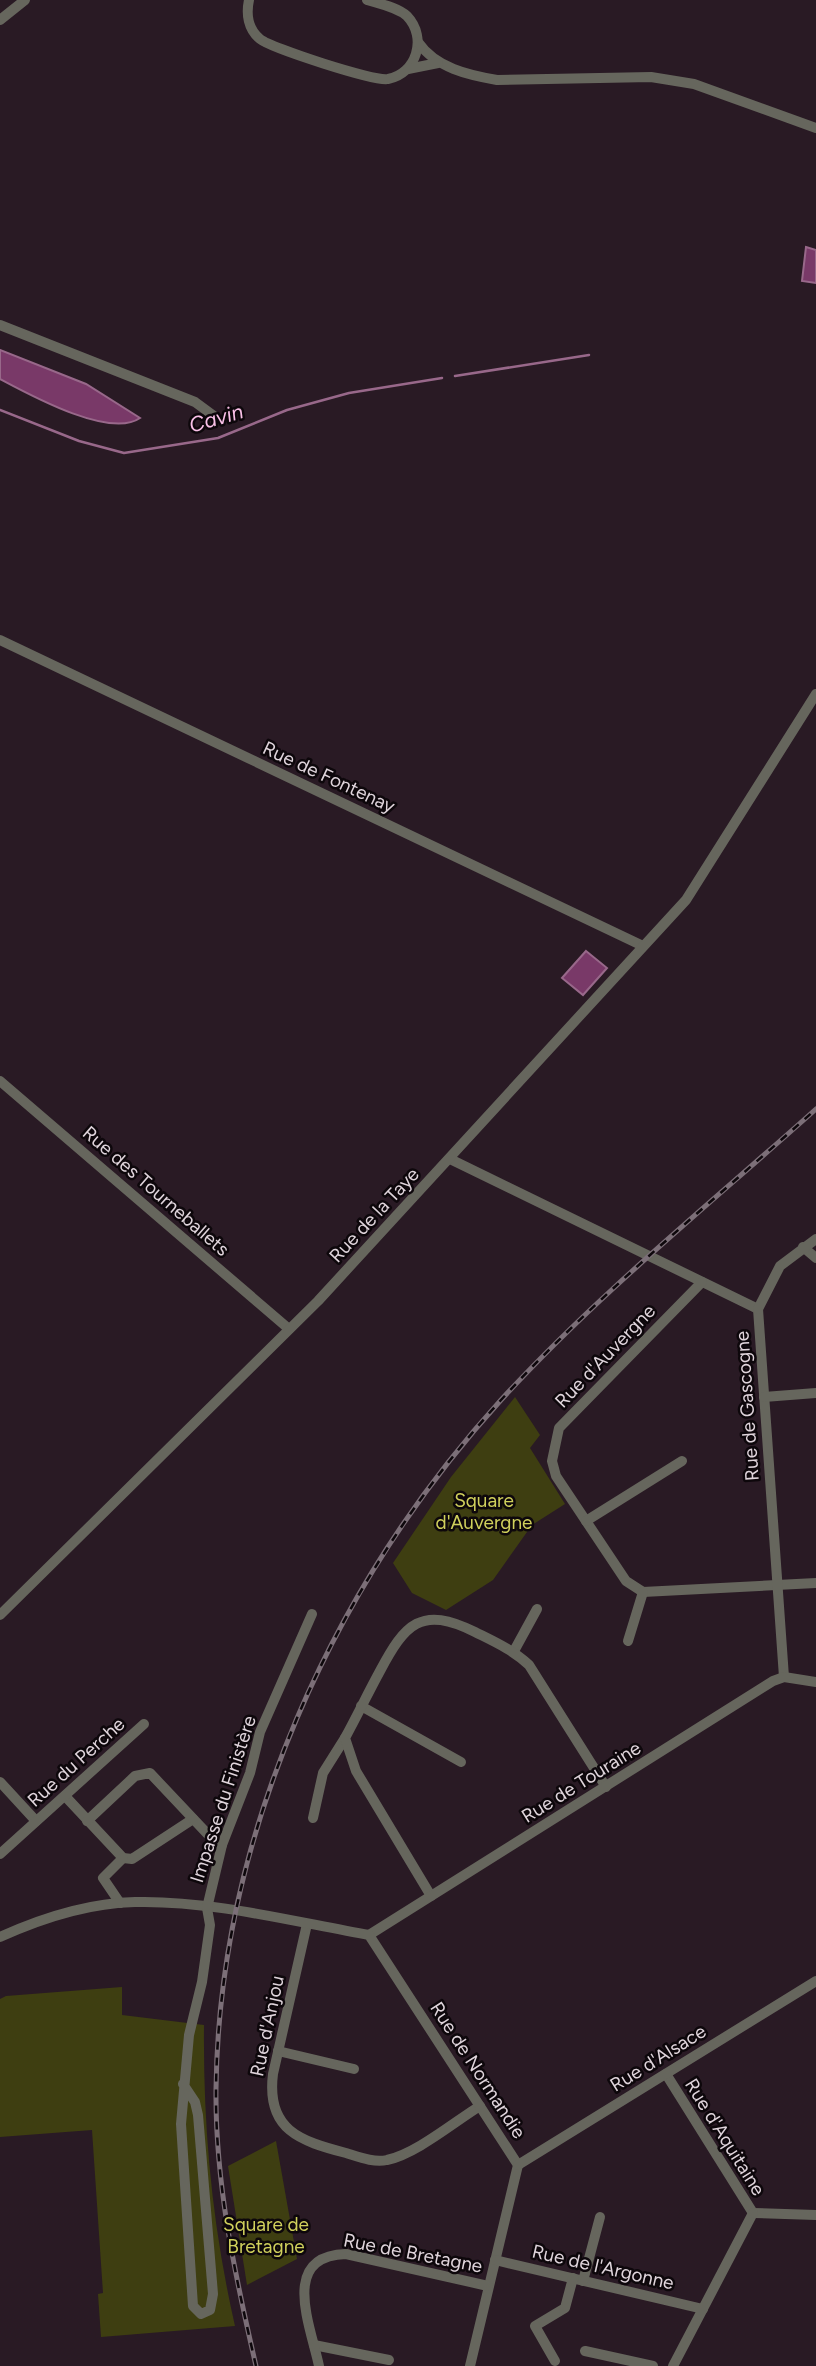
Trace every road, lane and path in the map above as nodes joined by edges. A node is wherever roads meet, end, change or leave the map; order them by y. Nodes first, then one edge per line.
1 (25, 0) edge
2 (248, 0) edge
3 (367, 0) edge
4 (0, 20) edge
5 (418, 42) junction
6 (438, 64) junction
7 (408, 69) junction
8 (816, 128) edge
9 (0, 325) edge
10 (214, 416) dead end
11 (0, 640) edge
12 (816, 694) edge
13 (643, 946) junction
14 (0, 1080) edge
15 (450, 1158) junction
16 (816, 1239) edge
17 (803, 1247) junction
18 (816, 1258) edge
19 (702, 1282) junction
20 (758, 1309) junction
21 (289, 1329) junction
22 (816, 1393) edge
23 (764, 1396) junction
24 (682, 1461) dead end
25 (586, 1521) junction
26 (816, 1583) edge
27 (778, 1586) junction
28 (643, 1591) junction
29 (537, 1609) dead end
30 (312, 1614) dead end
31 (0, 1615) edge
32 (628, 1641) dead end
33 (514, 1651) junction
34 (783, 1676) junction
35 (816, 1682) edge
36 (361, 1706) junction
37 (144, 1724) dead end
38 (345, 1738) junction
39 (461, 1762) dead end
40 (0, 1782) edge
41 (606, 1787) junction
42 (65, 1796) junction
43 (313, 1818) dead end
44 (193, 1819) junction
45 (36, 1821) junction
46 (87, 1821) junction
47 (222, 1845) junction
48 (0, 1854) edge
49 (123, 1858) junction
50 (431, 1896) junction
51 (120, 1903) junction
52 (207, 1908) junction
53 (307, 1924) junction
54 (369, 1935) junction
55 (0, 1937) edge
56 (816, 1981) edge
57 (278, 2051) junction
58 (354, 2069) dead end
59 (666, 2074) junction
60 (184, 2084) junction
61 (480, 2106) junction
62 (518, 2165) junction
63 (753, 2213) junction
64 (816, 2215) edge
65 (600, 2217) dead end
66 (495, 2260) junction
67 (578, 2279) junction
68 (488, 2286) junction
69 (703, 2309) junction
70 (314, 2345) junction
71 (585, 2351) dead end
72 (389, 2360) dead end
73 (555, 2361) dead end
74 (319, 2366) edge
75 (470, 2366) edge
76 (653, 2366) edge
77 (673, 2366) edge

1 - 4 street
2 - 7 street
3 - 5 street
5 - 6 street
5 - 7 street
6 - 7 street
6 - 8 street
9 - 10 street
11 - 13 street, Rue de Fontenay
12 - 13 street, Rue de la Taye
13 - 15 street, Rue de la Taye
14 - 21 street, Rue des Tourneballets
15 - 19 street, Rue de Gascogne
15 - 21 street, Rue de la Taye
16 - 17 street
17 - 18 street
17 - 20 street
19 - 20 street, Rue de Gascogne
19 - 25 street, Rue d'Auvergne
20 - 23 street, Rue de Gascogne
21 - 31 street, Rue de la Taye
22 - 23 street
23 - 27 street, Rue de Gascogne
24 - 25 street
25 - 28 street, Rue d'Auvergne
26 - 27 street
27 - 28 street
27 - 34 street, Rue de Gascogne
28 - 32 street
29 - 33 street
30 - 47 street, Impasse du Finistère
33 - 36 street
33 - 41 street
34 - 35 street
34 - 41 street, Rue de Touraine
36 - 38 street
36 - 39 street
37 - 42 street, Rue du Perche
38 - 43 street
38 - 50 street
40 - 45 street
41 - 50 street, Rue de Touraine
42 - 45 street, Rue du Perche
42 - 46 street
44 - 46 street
44 - 47 street
44 - 49 street
45 - 48 street, Rue du Perche
46 - 49 street
47 - 52 street, Impasse du Finistère
49 - 51 street
50 - 54 street, Rue de Touraine
51 - 52 street
51 - 55 street
52 - 53 street
52 - 60 street, Impasse du Finistère
53 - 54 street
53 - 57 street, Rue d'Anjou
54 - 61 street, Rue de Normandie
56 - 59 street, Rue d'Alsace
57 - 58 street
57 - 61 street, Rue d'Anjou
59 - 62 street, Rue d'Alsace
59 - 63 street, Rue d'Aquitaine
60 - 60 street, Impasse du Finistère
61 - 62 street, Rue de Normandie
62 - 66 street, Rue de Normandie
63 - 64 street
63 - 69 street, Rue d'Aquitaine
65 - 67 street
66 - 67 street, Rue de l'Argonne
66 - 68 street, Rue de Normandie
67 - 69 street, Rue de l'Argonne
67 - 73 street
68 - 70 street, Rue de Bretagne
68 - 75 street, Rue de Normandie
69 - 77 street, Rue d'Aquitaine
70 - 72 street
70 - 74 street, Rue de Bretagne
71 - 76 street

